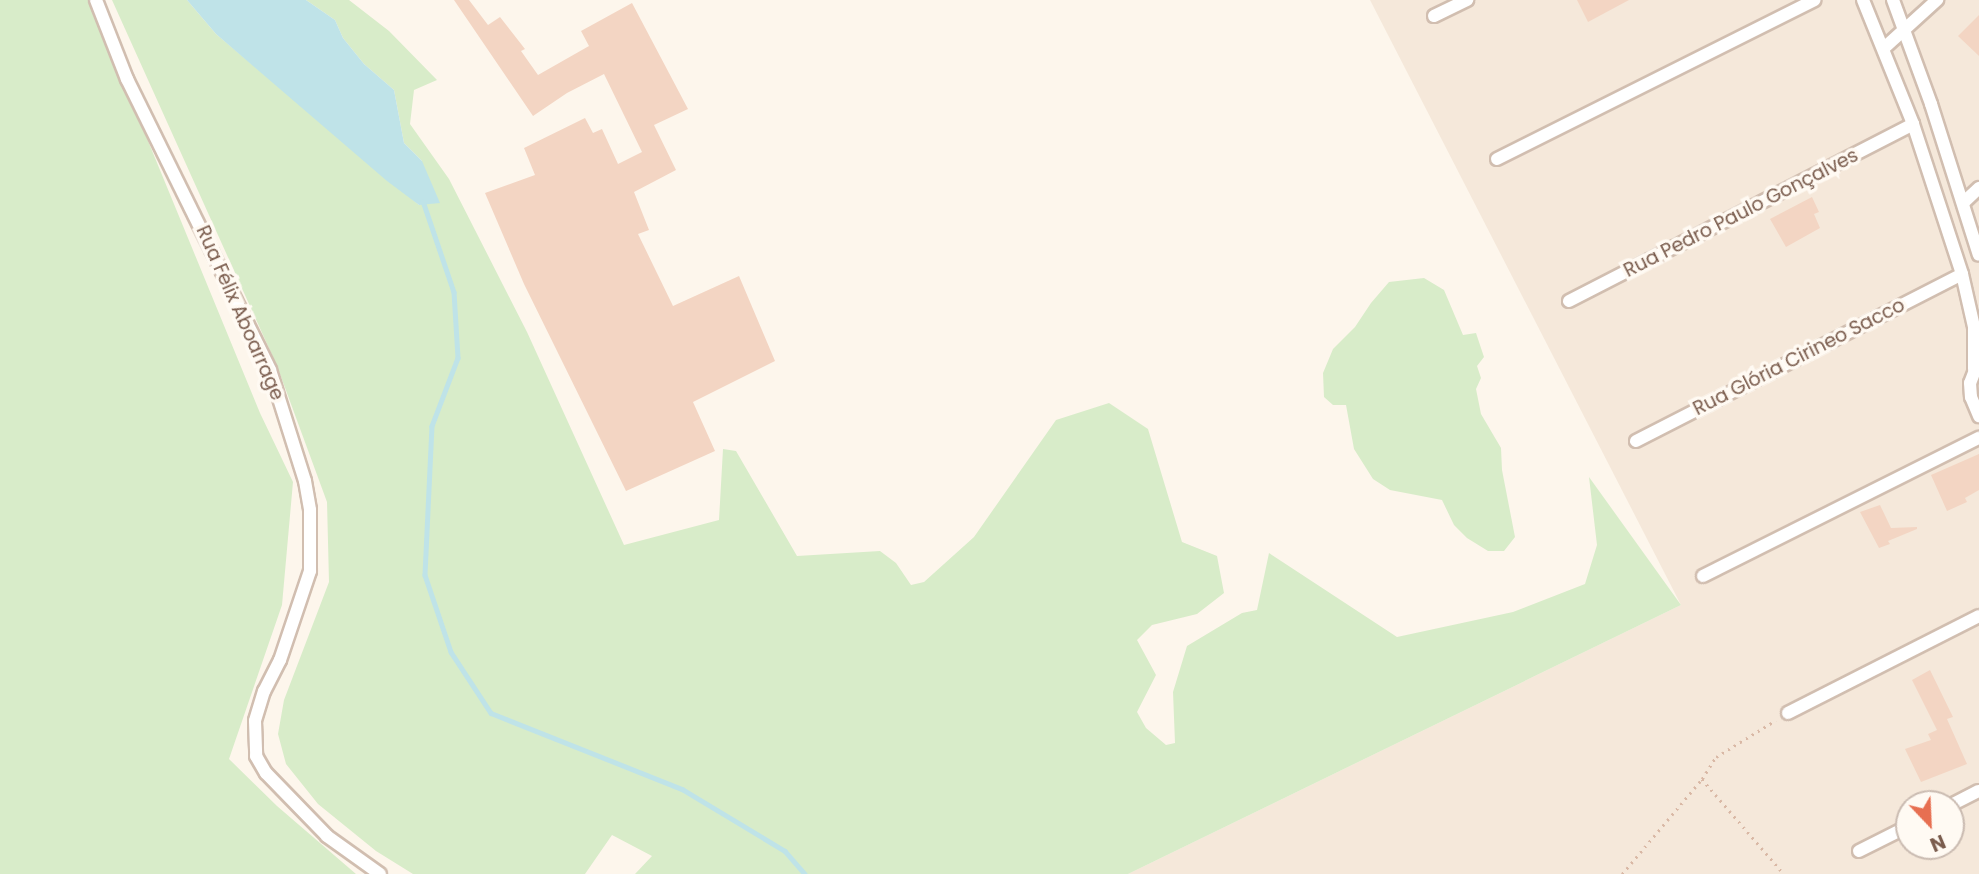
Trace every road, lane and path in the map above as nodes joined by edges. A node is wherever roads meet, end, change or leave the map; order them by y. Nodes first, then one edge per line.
1 (96, 0) edge
2 (1467, 0) edge
3 (1814, 0) edge
4 (1863, 0) edge
5 (1893, 0) edge
6 (1937, 0) edge
7 (1434, 16) dead end
8 (1906, 29) junction
9 (1884, 48) junction
10 (1913, 124) junction
11 (1497, 159) dead end
12 (1979, 188) edge
13 (1964, 202) junction
14 (1979, 255) edge
15 (1962, 274) junction
16 (1569, 301) dead end
17 (1977, 366) edge
18 (1979, 416) edge
19 (1979, 438) edge
20 (1636, 441) dead end
21 (1703, 576) dead end
22 (1979, 615) edge
23 (1788, 713) joint
24 (1702, 779) junction
25 (1895, 833) edge
26 (1858, 851) dead end
27 (380, 874) edge
28 (1622, 874) edge
29 (1784, 874) edge

1 - 27 street, Rua Félix Aboarrage
2 - 7 street
3 - 11 street
4 - 9 street
5 - 8 street
6 - 8 street
8 - 9 street
8 - 13 street
9 - 10 street
10 - 15 street
10 - 16 street, Rua Pedro Paulo Gonçalves
12 - 13 street
13 - 14 street
15 - 17 street
15 - 20 street, Rua Glória Cirineo Sacco
17 - 18 street
19 - 21 street
22 - 23 street
23 - 24 path
24 - 28 path
24 - 29 path
25 - 26 street

